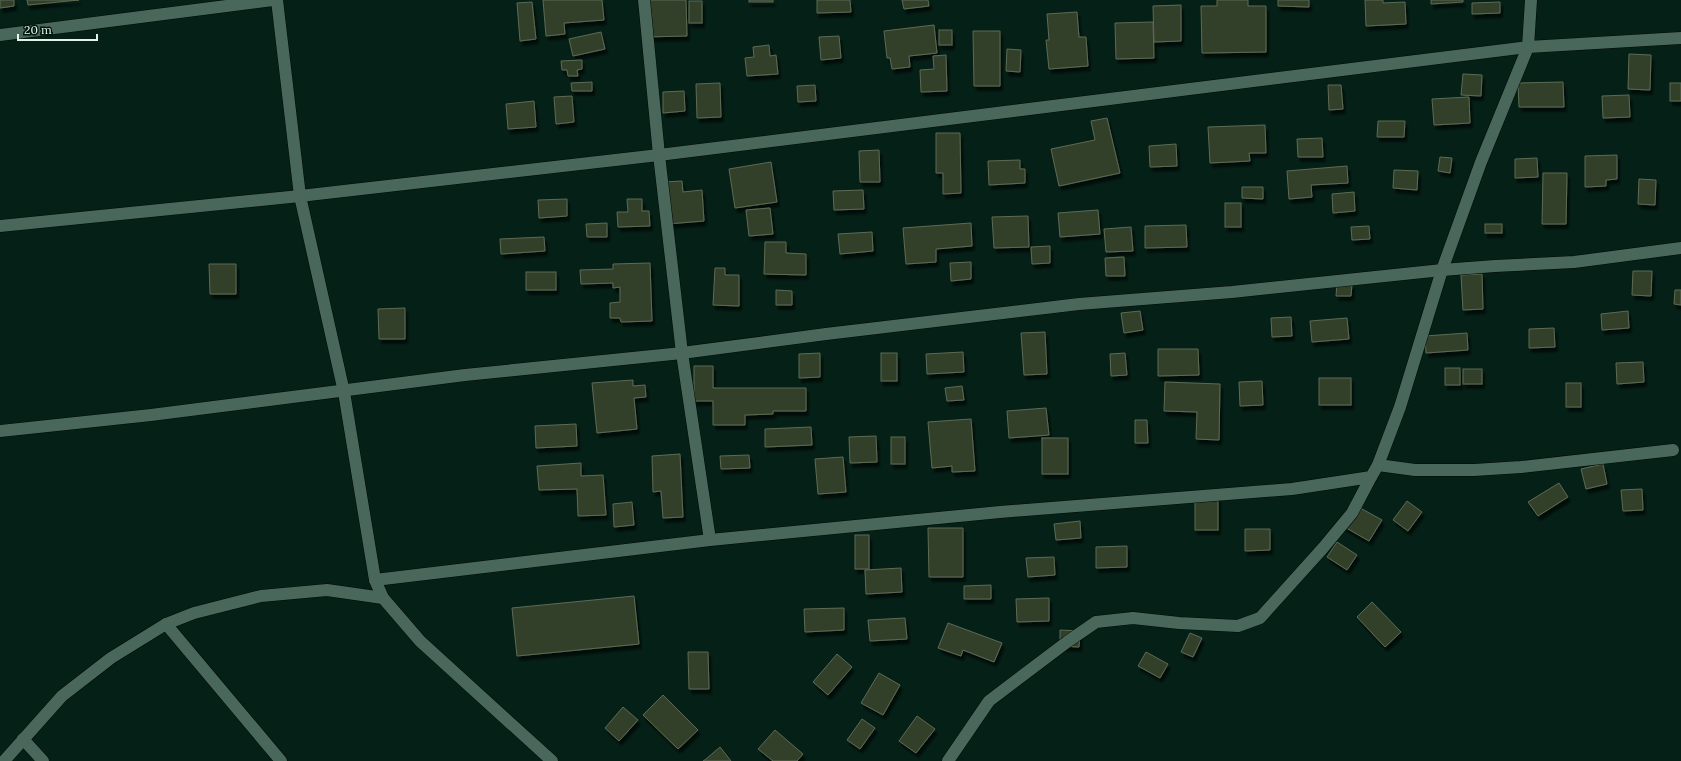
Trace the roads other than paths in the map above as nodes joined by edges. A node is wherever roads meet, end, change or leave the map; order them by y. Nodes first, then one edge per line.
1 (273, 0) edge
2 (277, 0) edge
3 (644, 0) edge
4 (1531, 0) edge
5 (0, 35) edge
6 (1681, 38) edge
7 (1528, 47) junction
8 (660, 155) junction
9 (300, 196) junction
10 (0, 226) edge
11 (1681, 248) edge
12 (1442, 270) junction
13 (682, 353) junction
14 (344, 392) junction
15 (0, 431) edge
16 (1673, 450) dead end
17 (1378, 465) junction
18 (1371, 477) junction
19 (710, 540) junction
20 (375, 580) junction
21 (383, 598) junction
22 (166, 624) junction
23 (23, 739) junction
24 (4, 761) edge
25 (42, 761) edge
26 (281, 761) edge
27 (552, 761) edge
28 (948, 761) edge

1 - 5 street
2 - 9 street
3 - 8 street
4 - 7 street
6 - 7 street
7 - 8 street
7 - 12 street
8 - 9 street
8 - 13 street
9 - 10 street
9 - 14 street
11 - 12 street
12 - 13 street
12 - 17 street
13 - 14 street
13 - 19 street
14 - 15 street
14 - 20 street
16 - 17 street
17 - 18 street
18 - 19 street
18 - 28 street
19 - 20 street
20 - 21 street
21 - 22 street
21 - 27 street
22 - 23 street
22 - 26 street
23 - 24 street
23 - 25 street

